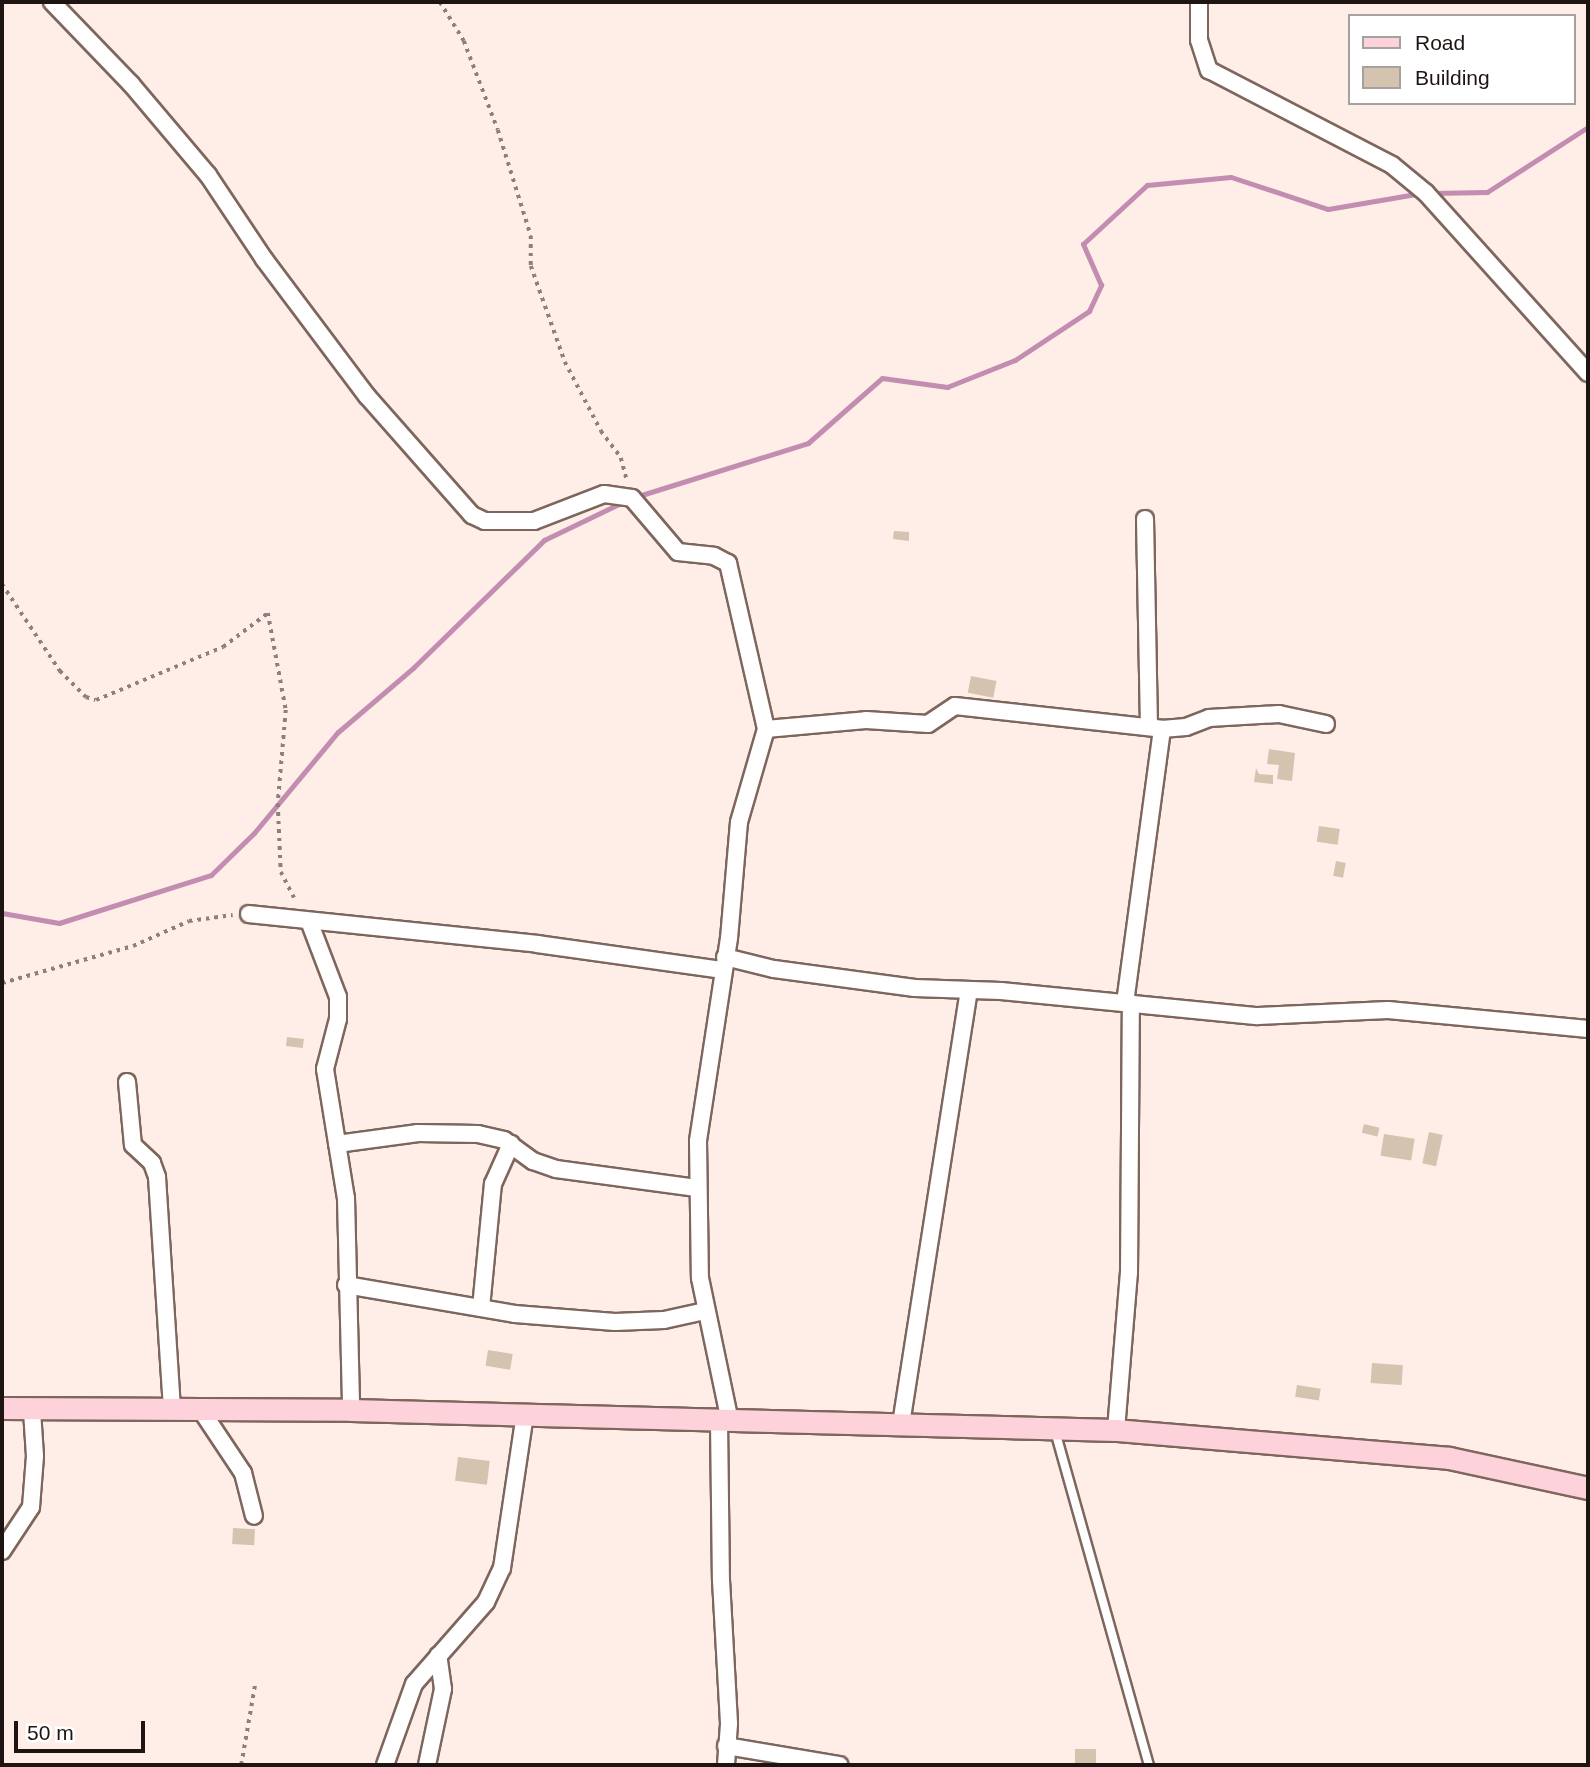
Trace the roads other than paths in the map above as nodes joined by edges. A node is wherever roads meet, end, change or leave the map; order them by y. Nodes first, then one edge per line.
1 (52, 2) edge
2 (1199, 2) edge
3 (1588, 373) edge
4 (1145, 519) dead end
5 (1326, 724) dead end
6 (1155, 728) junction
7 (766, 729) junction
8 (249, 914) road end
9 (309, 921) junction
10 (724, 964) junction
11 (969, 991) junction
12 (1128, 1003) junction
13 (1588, 1029) edge
14 (127, 1082) dead end
15 (337, 1144) junction
16 (511, 1144) junction
17 (697, 1188) junction
18 (346, 1285) junction
19 (481, 1308) junction
20 (705, 1311) junction
21 (2, 1408) edge
22 (172, 1410) junction
23 (201, 1410) junction
24 (351, 1410) junction
25 (32, 1411) junction
26 (525, 1414) junction
27 (725, 1421) junction
28 (901, 1424) junction
29 (1055, 1429) junction
30 (1116, 1430) junction
31 (1588, 1488) edge
32 (254, 1516) dead end
33 (2, 1551) edge
34 (438, 1655) junction
35 (726, 1746) junction
36 (385, 1765) edge
37 (427, 1765) edge
38 (726, 1765) edge
39 (839, 1765) edge
40 (1149, 1765) edge

1 - 7 street
2 - 3 street
4 - 6 street
5 - 6 street
6 - 7 street
6 - 12 street
7 - 10 street
8 - 9 street
9 - 10 street
9 - 15 street
10 - 11 street
10 - 17 street
11 - 12 street
11 - 28 street
12 - 13 street
12 - 30 street
14 - 22 street
15 - 16 street
15 - 18 street
16 - 17 street
16 - 19 street
17 - 20 street
18 - 19 street
18 - 24 street
19 - 20 street
20 - 27 street
21 - 25 street
22 - 23 street
22 - 25 street
23 - 24 street
23 - 32 street
24 - 26 street
25 - 33 street
26 - 27 street
26 - 34 street
27 - 28 street
27 - 35 street
28 - 29 street
29 - 30 street
29 - 40 lane
30 - 31 street
34 - 36 street
34 - 37 street
35 - 38 street
35 - 39 street

